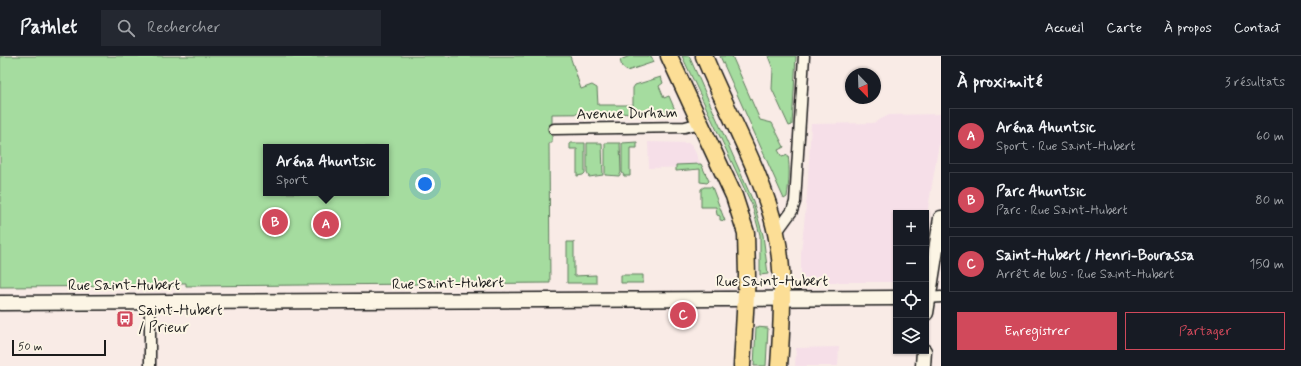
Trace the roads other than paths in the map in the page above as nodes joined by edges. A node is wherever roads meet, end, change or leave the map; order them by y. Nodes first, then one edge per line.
1 (669, 56) edge
2 (704, 56) edge
3 (804, 56) edge
4 (700, 123) junction
5 (554, 129) dead end
6 (941, 218) edge
7 (776, 233) junction
8 (746, 298) junction
9 (781, 298) junction
10 (893, 298) edge
11 (932, 298) edge
12 (150, 302) junction
13 (0, 303) edge
14 (924, 354) edge
15 (150, 366) edge
16 (742, 366) edge
17 (779, 366) edge
18 (924, 366) edge

1 - 4 main road
2 - 7 main road
3 - 7 street
4 - 5 street, Avenue Durham
4 - 8 main road
6 - 11 main road
7 - 9 main road
8 - 9 main road, Rue Saint-Hubert
8 - 12 main road, Rue Saint-Hubert
8 - 16 main road
9 - 10 main road, Rue Saint-Hubert
9 - 17 main road
12 - 13 main road, Rue Saint-Hubert
12 - 15 street
14 - 18 main road

